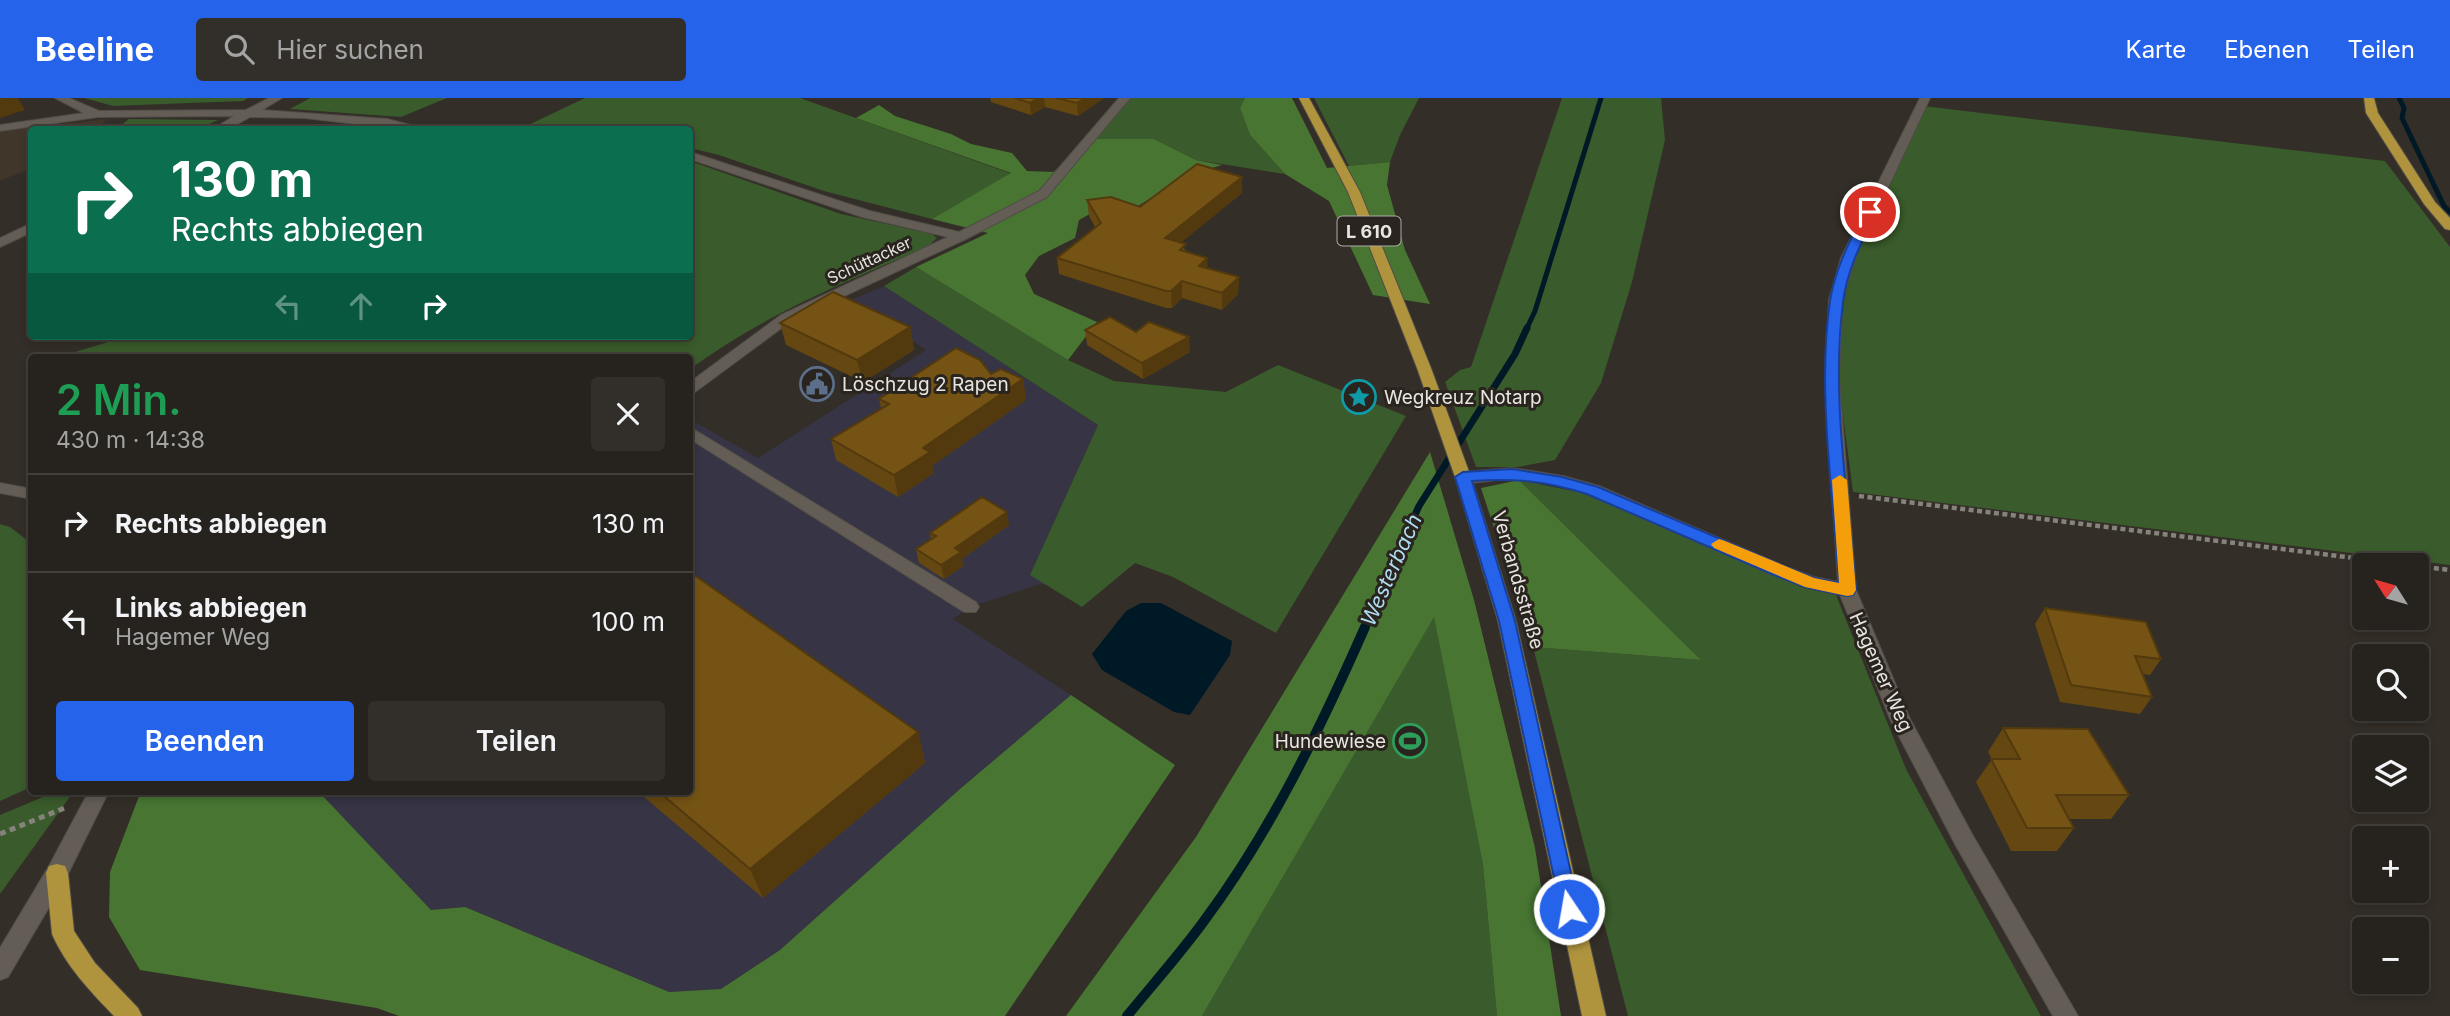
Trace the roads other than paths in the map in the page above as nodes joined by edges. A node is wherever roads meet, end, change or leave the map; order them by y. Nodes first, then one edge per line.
1 (60, 98) edge
2 (276, 98) edge
3 (1125, 98) edge
4 (1304, 98) edge
5 (1925, 98) edge
6 (2369, 98) edge
7 (98, 114) junction
8 (246, 114) junction
9 (224, 126) edge
10 (406, 126) edge
11 (0, 128) edge
12 (693, 156) edge
13 (2450, 226) edge
14 (28, 229) edge
15 (961, 236) junction
16 (0, 243) edge
17 (693, 387) edge
18 (693, 434) edge
19 (1460, 469) junction
20 (0, 488) edge
21 (28, 493) edge
22 (1847, 590) junction
23 (970, 607) dead end
24 (97, 795) edge
25 (57, 873) junction
26 (0, 970) edge
27 (130, 1016) edge
28 (1594, 1016) edge
29 (2066, 1016) edge

1 - 7 street
2 - 8 street
3 - 15 street, Schüttacker
4 - 19 main road, Verbandsstraße / L 610
5 - 22 street, Hagemer Weg
6 - 13 main road
7 - 8 street
7 - 11 street
8 - 9 street
8 - 10 street
12 - 15 street, Schüttacker
14 - 16 street
15 - 17 street, Schüttacker
18 - 23 street
19 - 22 street
19 - 28 main road, Verbandsstraße / L 610
20 - 21 street
22 - 29 street, Hagemer Weg
24 - 25 street
25 - 26 street
25 - 27 main road

